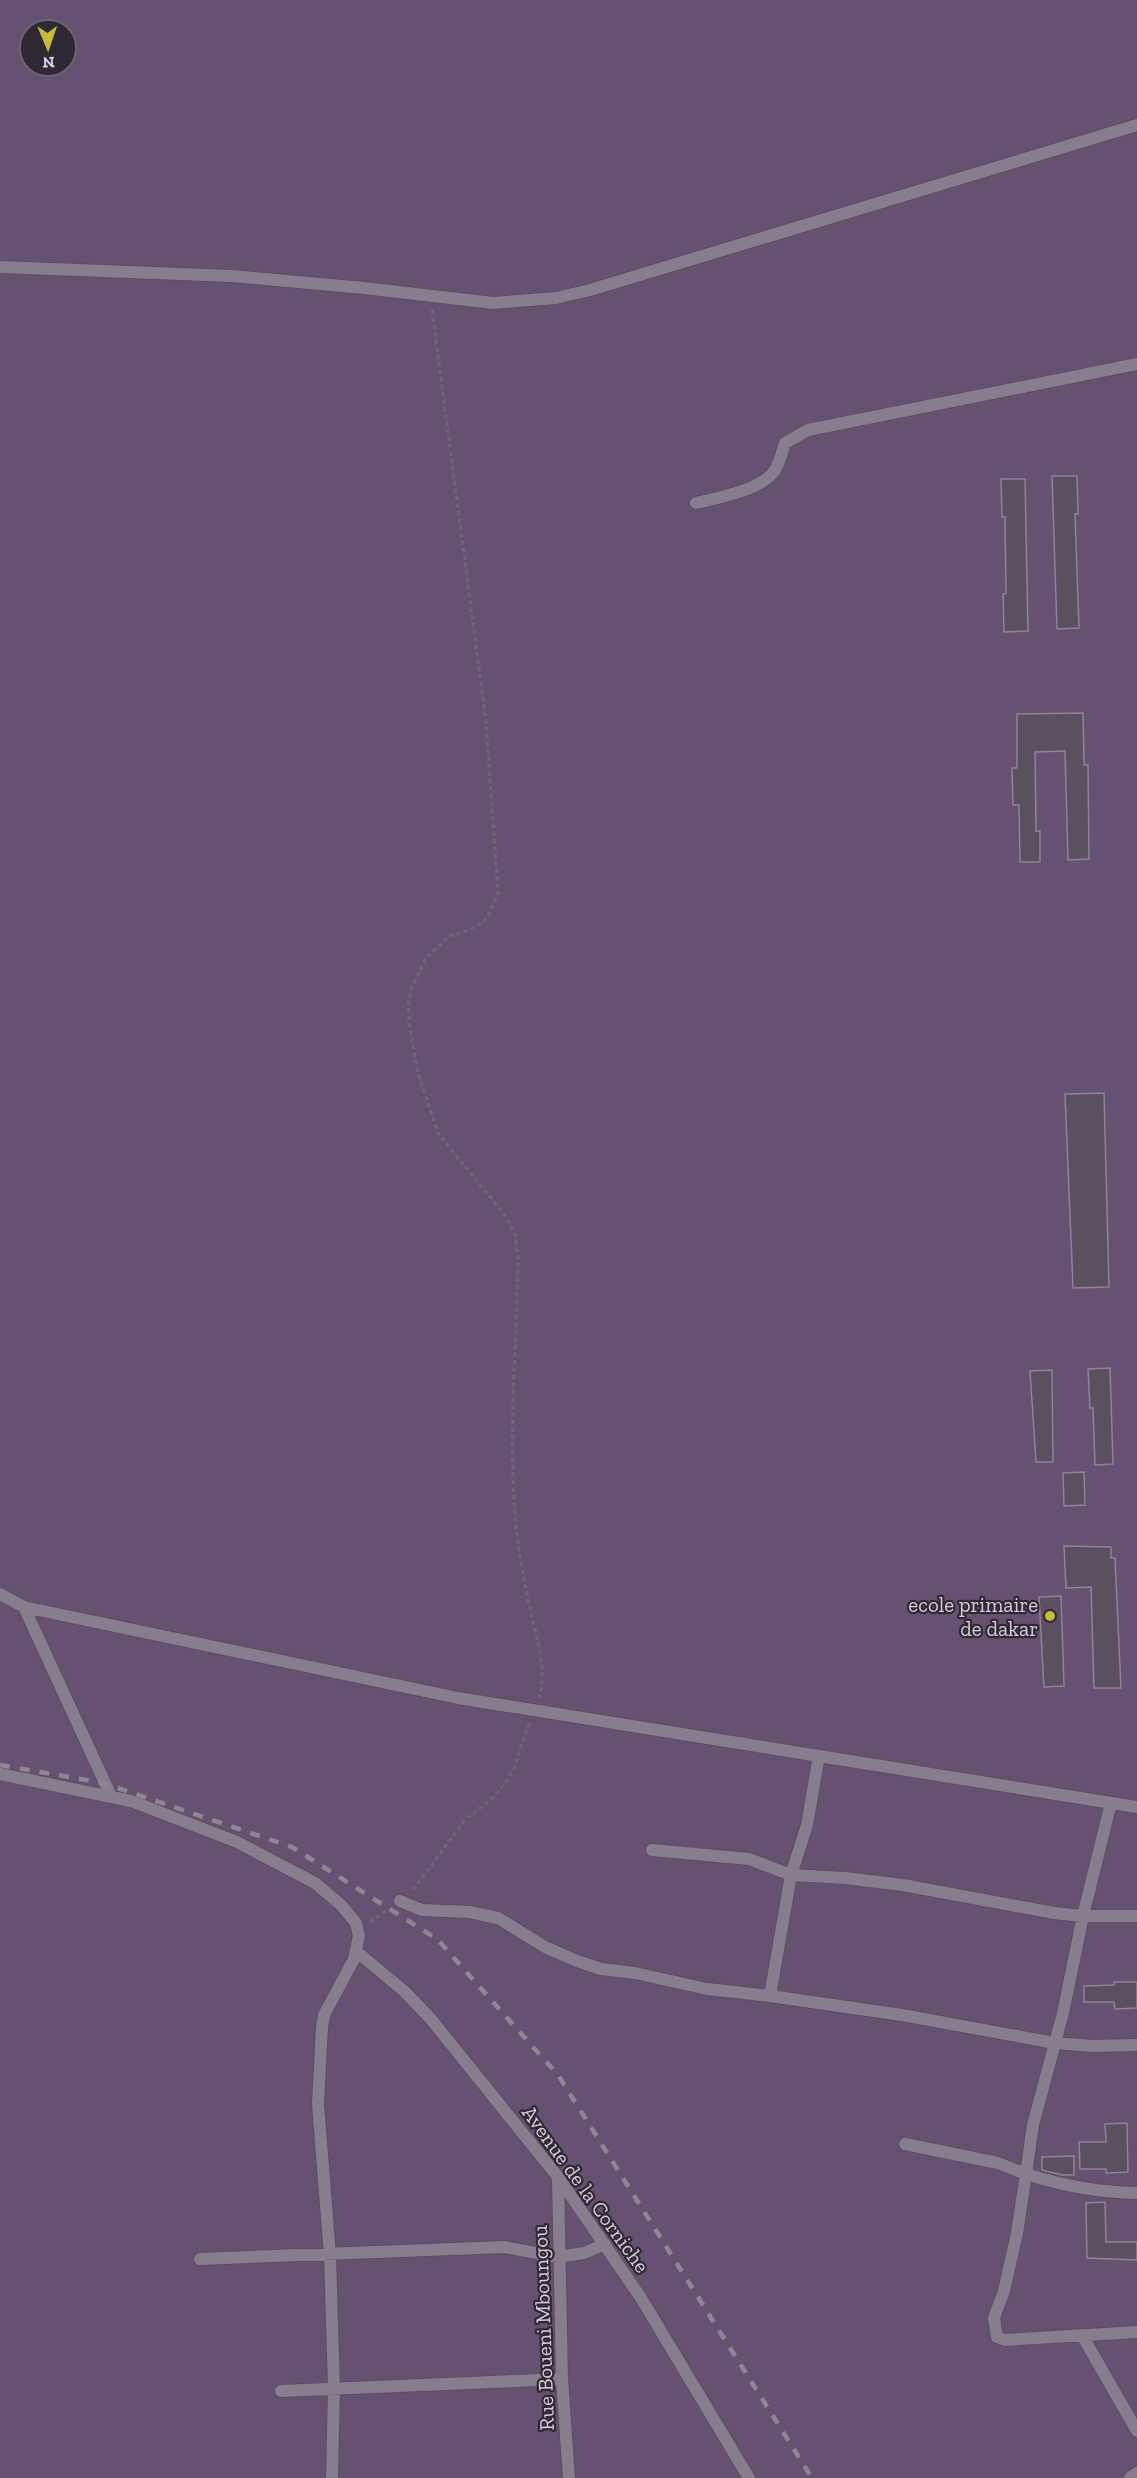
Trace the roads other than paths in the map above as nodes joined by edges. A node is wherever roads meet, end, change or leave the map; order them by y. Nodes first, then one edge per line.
1 (1137, 125) edge
2 (0, 267) edge
3 (1137, 364) edge
4 (696, 503) dead end
5 (0, 1594) edge
6 (24, 1607) junction
7 (819, 1756) junction
8 (0, 1774) edge
9 (111, 1796) junction
10 (1111, 1803) junction
11 (1137, 1807) edge
12 (652, 1850) dead end
13 (791, 1875) junction
14 (400, 1901) road end
15 (1083, 1916) junction
16 (1137, 1916) edge
17 (356, 1951) junction
18 (770, 1996) junction
19 (1055, 2043) junction
20 (1137, 2045) edge
21 (905, 2144) dead end
22 (1026, 2174) junction
23 (558, 2177) junction
24 (1137, 2193) edge
25 (605, 2244) junction
26 (330, 2256) junction
27 (558, 2257) junction
28 (200, 2259) dead end
29 (1137, 2332) edge
30 (1083, 2337) junction
31 (562, 2379) junction
32 (334, 2388) junction
33 (281, 2391) dead end
34 (1137, 2431) edge
35 (1137, 2473) edge
36 (332, 2478) edge
37 (569, 2478) edge
38 (749, 2478) edge
39 (1131, 2478) edge

1 - 2 street
3 - 4 street
5 - 6 street
6 - 7 street
6 - 9 street
7 - 10 street
7 - 13 street
8 - 9 street
9 - 17 street
10 - 11 street
10 - 15 street
12 - 13 street
13 - 15 street
13 - 18 street
14 - 18 street
15 - 16 street
15 - 19 street
17 - 23 street, Avenue de la Corniche
17 - 26 street
18 - 19 street
19 - 20 street
19 - 22 street
21 - 22 street
22 - 24 street
22 - 30 street
23 - 25 street, Avenue de la Corniche
23 - 27 street, Rue Boueni Mboungou
25 - 27 street
25 - 38 street, Avenue de la Corniche
26 - 27 street
26 - 28 street
26 - 32 street
27 - 31 street, Rue Boueni Mboungou
29 - 30 street
30 - 34 street
31 - 32 street
31 - 37 street, Rue Boueni Mboungou
32 - 33 street
32 - 36 street
35 - 39 street

